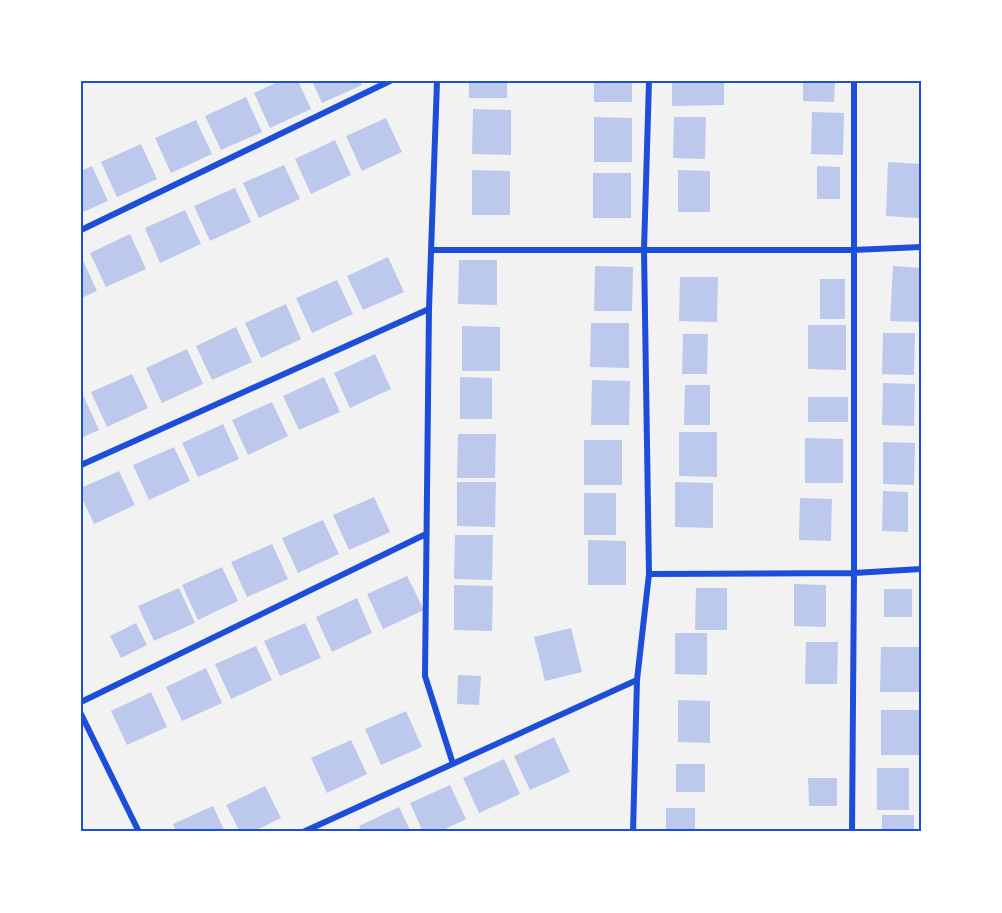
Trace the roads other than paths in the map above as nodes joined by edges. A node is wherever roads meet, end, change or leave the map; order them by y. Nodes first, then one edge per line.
1 (390, 81) edge
2 (437, 81) edge
3 (649, 81) edge
4 (854, 81) edge
5 (81, 230) edge
6 (921, 247) edge
7 (431, 250) junction
8 (644, 250) junction
9 (853, 250) junction
10 (429, 309) junction
11 (81, 465) edge
12 (426, 534) junction
13 (921, 569) edge
14 (854, 573) junction
15 (649, 574) junction
16 (637, 680) junction
17 (81, 702) edge
18 (81, 714) edge
19 (453, 764) junction
20 (140, 832) edge
21 (303, 832) edge
22 (633, 832) edge
23 (852, 832) edge

1 - 5 street
2 - 7 street
3 - 8 street
4 - 9 street
6 - 9 street
7 - 8 street
7 - 10 street
8 - 9 street
8 - 15 street
9 - 14 street
10 - 11 street
10 - 12 street
12 - 17 street
12 - 19 street
13 - 14 street
14 - 15 street
14 - 23 street
15 - 16 street
16 - 19 street
16 - 22 street
18 - 20 street
19 - 21 street

